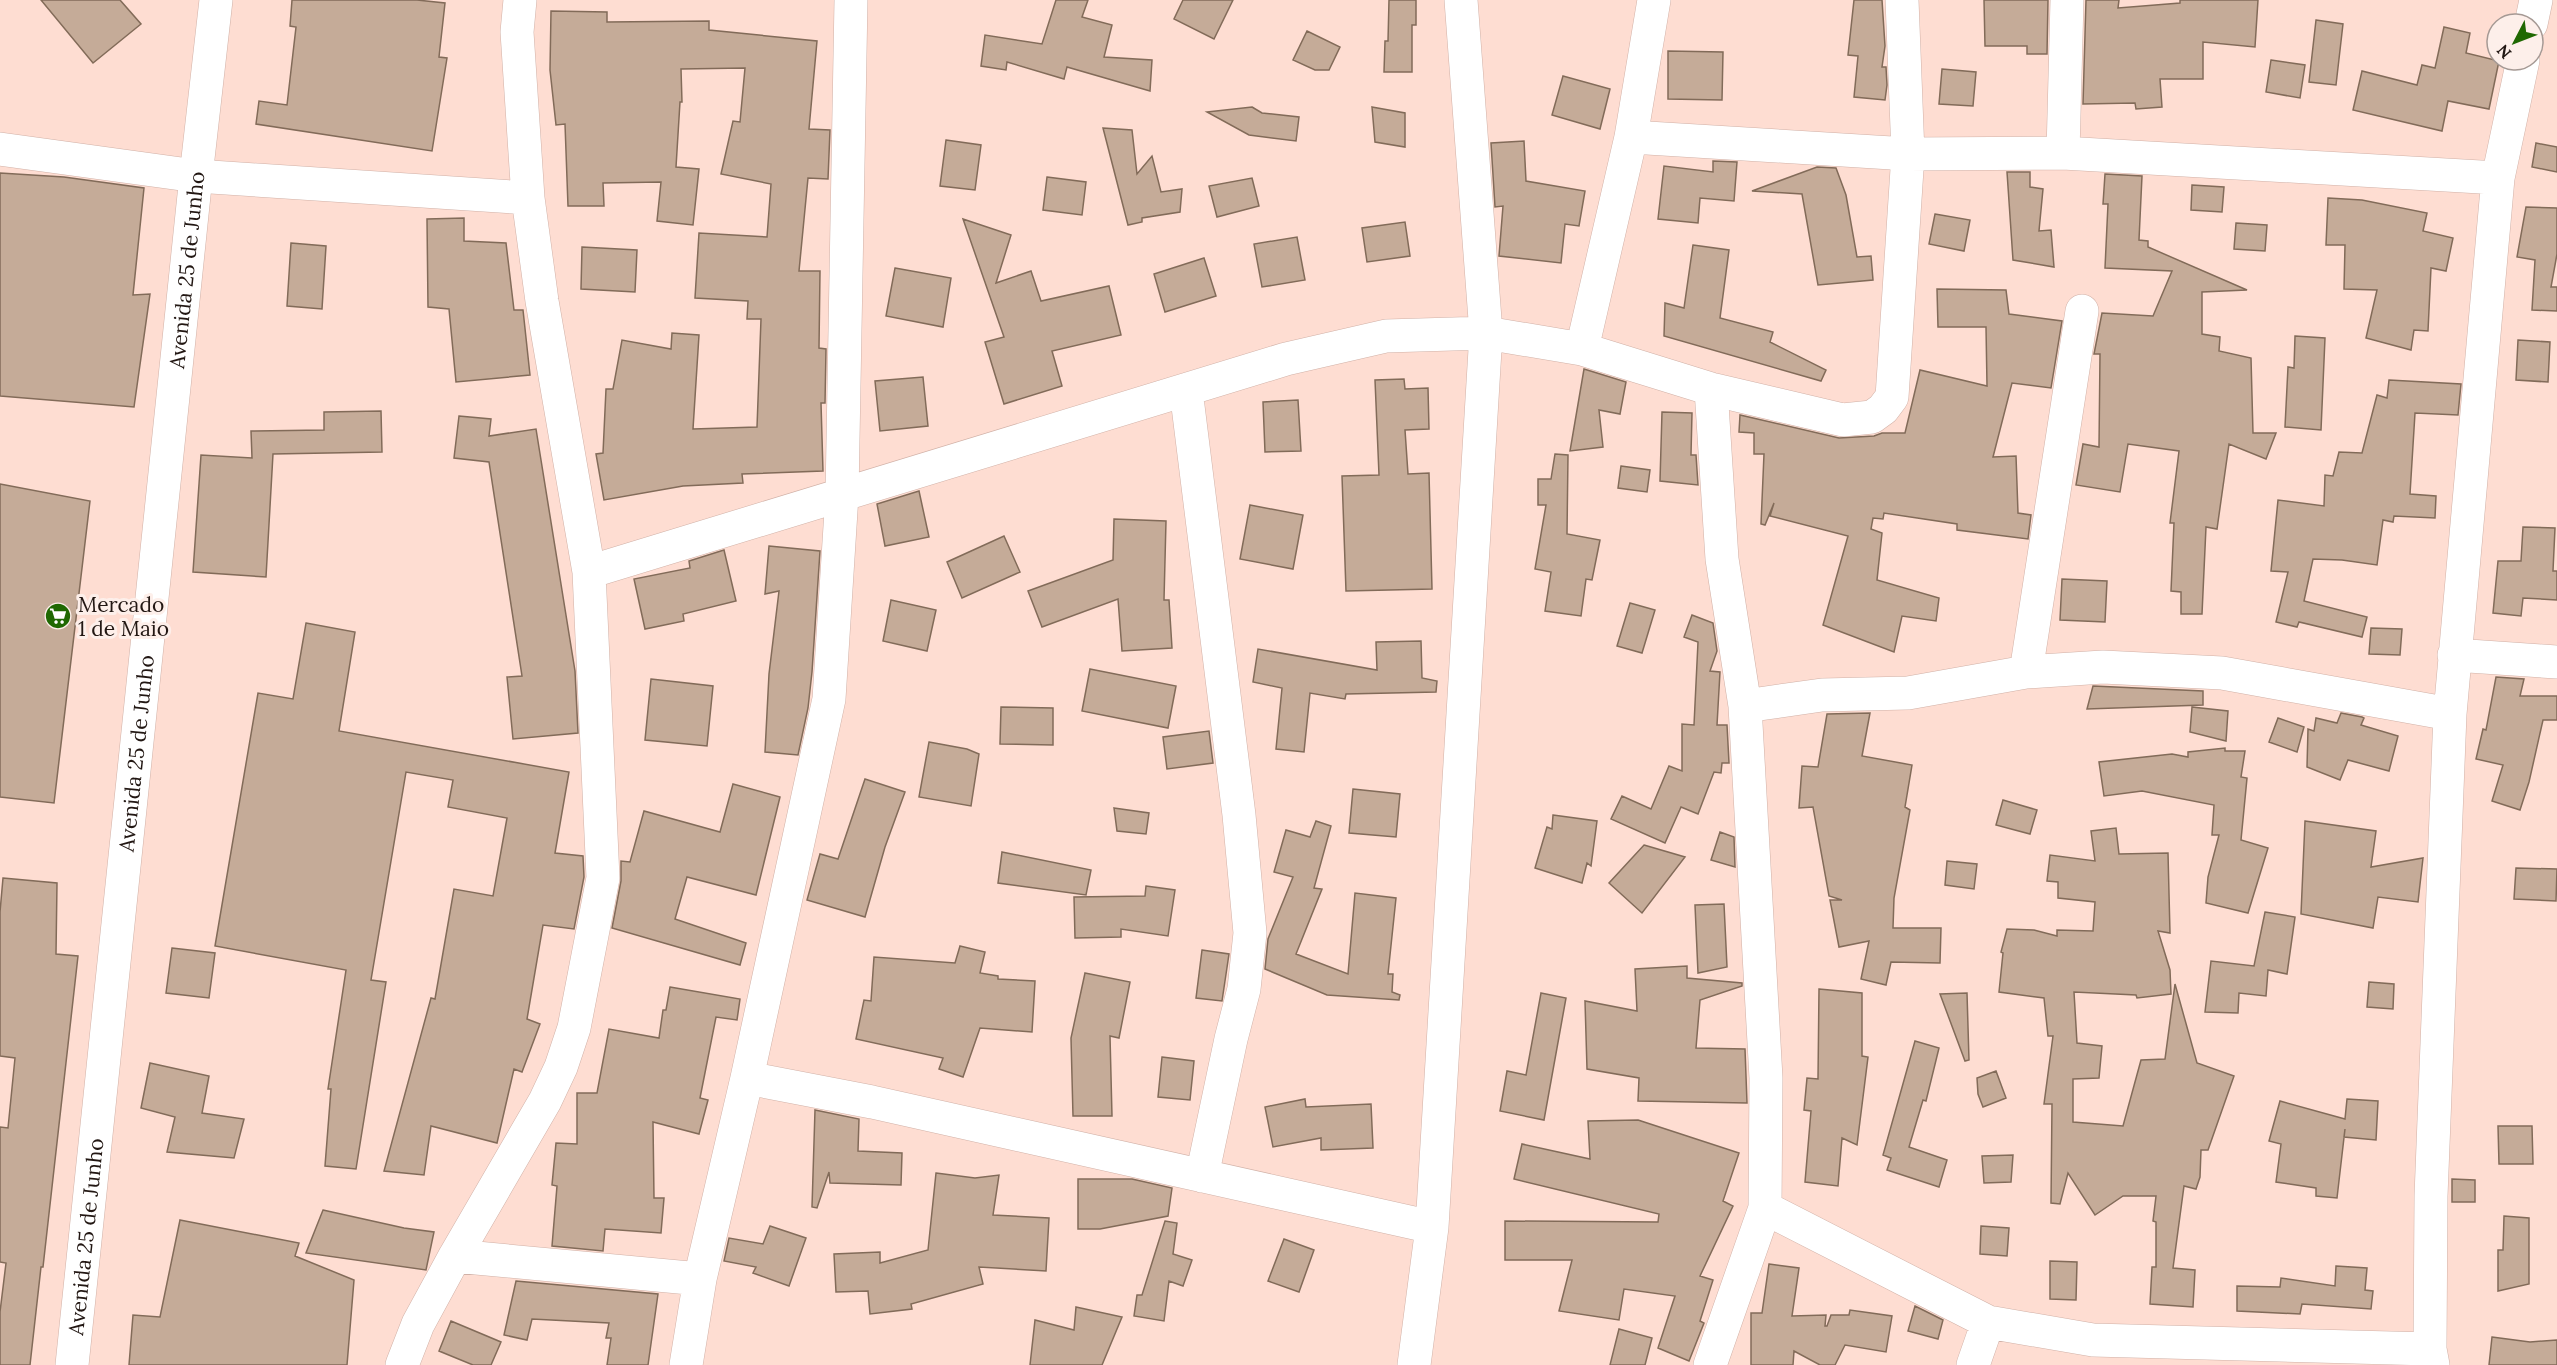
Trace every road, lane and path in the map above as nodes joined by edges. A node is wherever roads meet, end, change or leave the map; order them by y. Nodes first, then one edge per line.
1 (216, 0) edge
2 (520, 0) edge
3 (851, 0) edge
4 (1461, 0) edge
5 (1654, 0) edge
6 (1902, 0) edge
7 (2067, 0) edge
8 (2520, 72) edge
9 (1631, 136) junction
10 (0, 148) edge
11 (2063, 153) junction
12 (1908, 154) junction
13 (196, 176) junction
14 (2498, 178) junction
15 (528, 198) junction
16 (2082, 311) dead end
17 (1486, 333) junction
18 (1582, 349) junction
19 (1711, 389) junction
20 (1186, 390) junction
21 (842, 495) junction
22 (589, 572) junction
23 (2454, 655) junction
24 (2557, 662) edge
25 (2026, 672) junction
26 (1744, 706) junction
27 (2450, 714) junction
28 (747, 1078) junction
29 (1202, 1176) junction
30 (1765, 1208) junction
31 (1432, 1227) junction
32 (455, 1256) junction
33 (700, 1279) junction
34 (1988, 1322) junction
35 (2431, 1357) edge
36 (72, 1365) edge
37 (402, 1365) edge
38 (686, 1365) edge
39 (1414, 1365) edge
40 (1710, 1365) edge
41 (1973, 1365) edge

1 - 13 street, Avenida 25 de Junho
2 - 15 street
3 - 21 street
4 - 17 street
5 - 9 street
6 - 12 street
7 - 11 street
8 - 14 street
9 - 12 street
9 - 18 street
10 - 13 street
11 - 12 street
11 - 14 street
12 - 19 street
13 - 15 street
13 - 36 street, Avenida 25 de Junho
14 - 23 street
15 - 22 street
16 - 25 street
17 - 18 street
17 - 20 street
17 - 31 street
18 - 19 street
19 - 26 street
20 - 21 street
20 - 29 street
21 - 22 street
21 - 28 street
22 - 32 street
23 - 24 street
23 - 27 street
25 - 26 street
25 - 27 street
26 - 30 street
27 - 35 street
28 - 29 street
28 - 33 street
29 - 31 street
30 - 34 street
30 - 40 street
31 - 39 street
32 - 33 street
32 - 37 street
33 - 38 street
34 - 35 street
34 - 41 street

